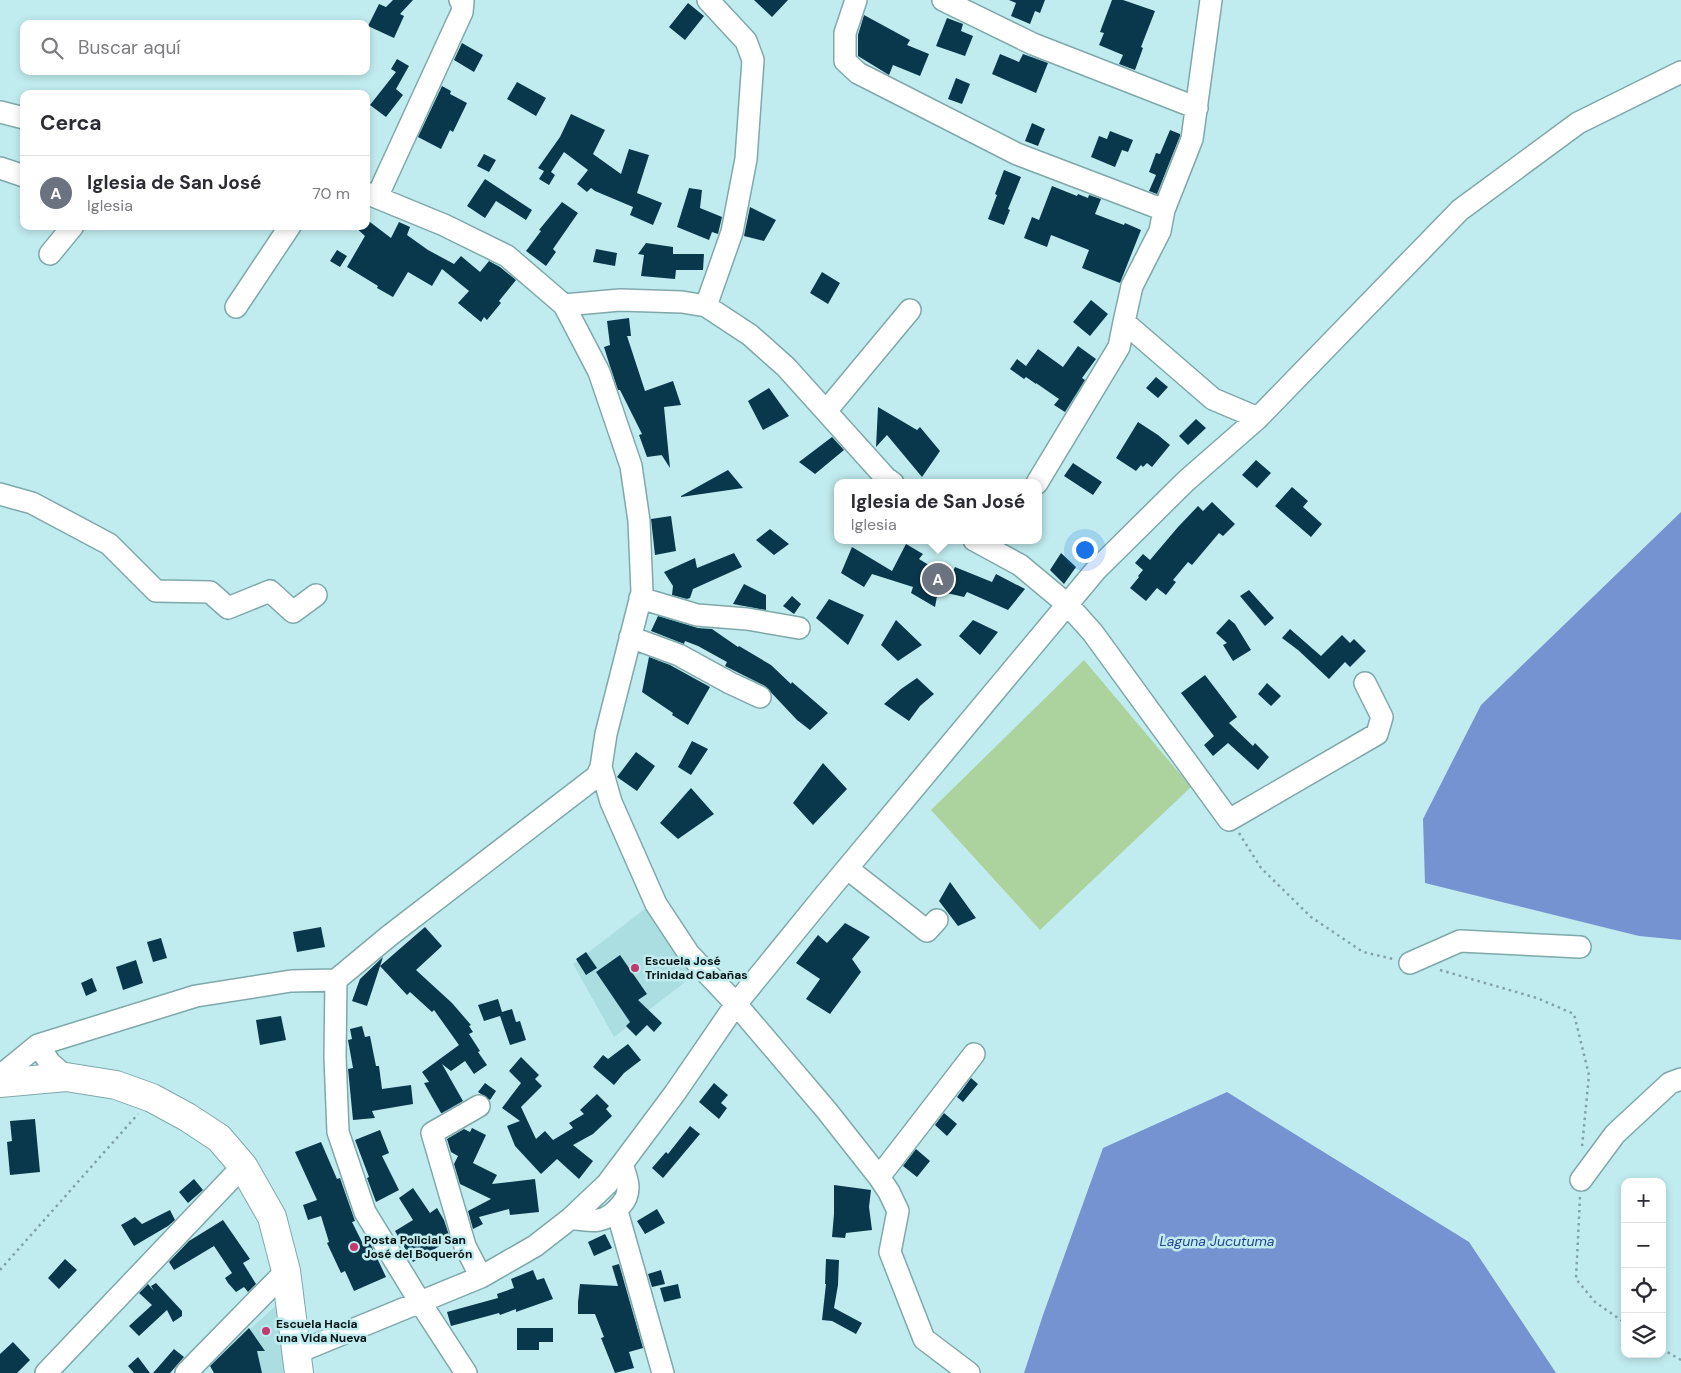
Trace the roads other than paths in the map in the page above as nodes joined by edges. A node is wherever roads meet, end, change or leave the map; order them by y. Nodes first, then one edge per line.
1 (460, 0) edge
2 (708, 0) edge
3 (856, 0) edge
4 (943, 0) edge
5 (1211, 0) edge
6 (1681, 72) edge
7 (1197, 108) junction
8 (0, 112) edge
9 (20, 117) edge
10 (0, 168) edge
11 (20, 175) edge
12 (372, 195) edge
13 (1164, 210) junction
14 (70, 230) edge
15 (287, 230) edge
16 (50, 254) dead end
17 (564, 305) junction
18 (706, 306) junction
19 (236, 307) dead end
20 (910, 310) dead end
21 (1124, 322) junction
22 (826, 411) junction
23 (1258, 418) junction
24 (887, 479) edge
25 (1040, 479) edge
26 (0, 494) edge
27 (1000, 546) edge
28 (316, 595) dead end
29 (640, 598) junction
30 (1068, 605) junction
31 (799, 628) dead end
32 (630, 637) junction
33 (1364, 683) dead end
34 (760, 697) dead end
35 (601, 767) junction
36 (848, 869) junction
37 (937, 920) dead end
38 (1580, 947) dead end
39 (1410, 963) road end
40 (336, 980) junction
41 (736, 1004) junction
42 (38, 1045) junction
43 (974, 1054) dead end
44 (0, 1076) edge
45 (66, 1077) junction
46 (1681, 1079) edge
47 (0, 1083) edge
48 (479, 1106) dead end
49 (622, 1164) junction
50 (243, 1166) junction
51 (879, 1176) junction
52 (1581, 1180) road end
53 (617, 1211) junction
54 (570, 1218) junction
55 (286, 1270) junction
56 (481, 1277) junction
57 (420, 1302) junction
58 (298, 1363) edge
59 (46, 1373) edge
60 (186, 1373) edge
61 (466, 1373) edge
62 (663, 1373) edge
63 (969, 1373) edge

1 - 12 street
2 - 18 street
3 - 13 street
4 - 7 street
5 - 7 street
6 - 23 street
7 - 13 street
8 - 9 street
10 - 11 street
12 - 17 street
13 - 21 street
14 - 16 street
15 - 19 street
17 - 18 street
17 - 29 street
18 - 22 street
20 - 22 street
21 - 23 street
21 - 25 street
22 - 24 street
23 - 30 street
26 - 28 street
27 - 30 street
29 - 31 street
29 - 32 street
30 - 33 street
30 - 36 street
32 - 34 street
32 - 35 street
35 - 40 street
35 - 41 street
36 - 37 street
36 - 41 street
38 - 39 street
40 - 42 street
40 - 57 street
41 - 49 street
41 - 51 street
42 - 44 street
42 - 45 street
43 - 51 street
45 - 47 main road
45 - 50 main road
46 - 52 street
48 - 56 street
49 - 53 street
49 - 54 street
50 - 55 main road
50 - 59 street
51 - 63 street
53 - 54 street
53 - 62 street
54 - 56 street
55 - 58 main road
55 - 60 street
56 - 57 street
57 - 58 street
57 - 61 street

